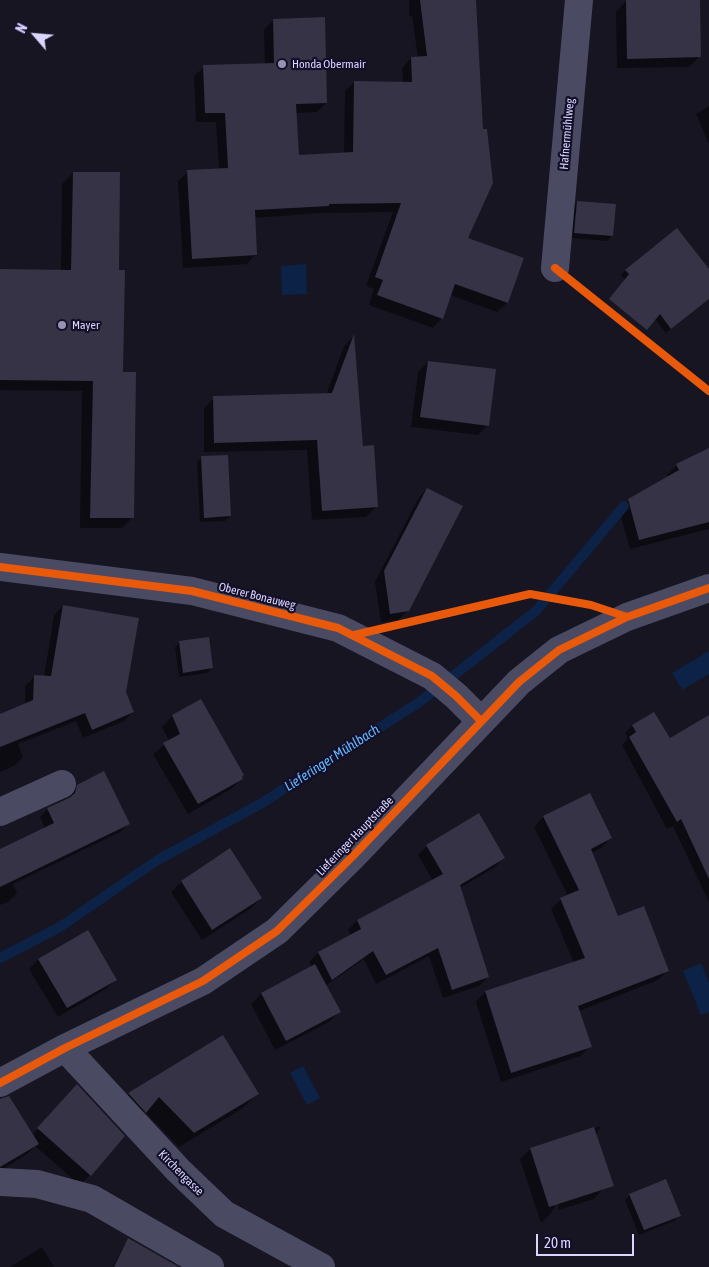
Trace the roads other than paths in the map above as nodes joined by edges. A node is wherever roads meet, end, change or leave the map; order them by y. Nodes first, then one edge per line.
1 (579, 0) edge
2 (555, 268) dead end
3 (0, 567) edge
4 (709, 588) edge
5 (480, 720) junction
6 (62, 784) dead end
7 (0, 812) edge
8 (66, 1048) junction
9 (0, 1083) edge
10 (0, 1182) edge
11 (210, 1267) edge
12 (321, 1267) edge

1 - 2 street, Hafnermühlweg
3 - 5 street, Oberer Bonauweg
4 - 5 street, Lieferinger Hauptstraße
5 - 8 street, Lieferinger Hauptstraße
6 - 7 street
8 - 9 street, Lieferinger Hauptstraße
8 - 12 street, Kirchengasse
10 - 11 street

